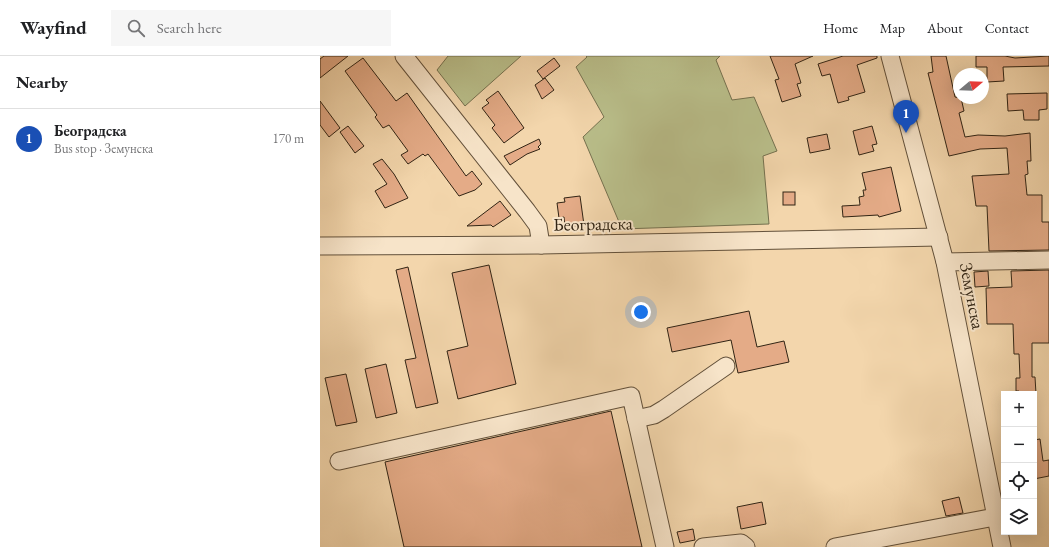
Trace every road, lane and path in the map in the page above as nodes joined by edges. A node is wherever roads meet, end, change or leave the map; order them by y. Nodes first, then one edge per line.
1 (404, 56) edge
2 (890, 56) edge
3 (939, 237) junction
4 (541, 245) junction
5 (320, 246) edge
6 (1049, 260) edge
7 (945, 262) junction
8 (726, 366) dead end
9 (636, 419) junction
10 (339, 461) dead end
11 (995, 517) junction
12 (665, 547) edge
13 (703, 547) edge
14 (746, 547) edge
15 (835, 547) edge
16 (1002, 547) edge

1 - 4 street
2 - 3 street, Земунска
3 - 4 street, Београдска
3 - 7 street, Земунска
4 - 5 street, Београдска
6 - 7 street
7 - 11 street, Земунска
8 - 9 street
9 - 10 street
9 - 12 street
11 - 15 street
11 - 16 street, Земунска
13 - 14 street

